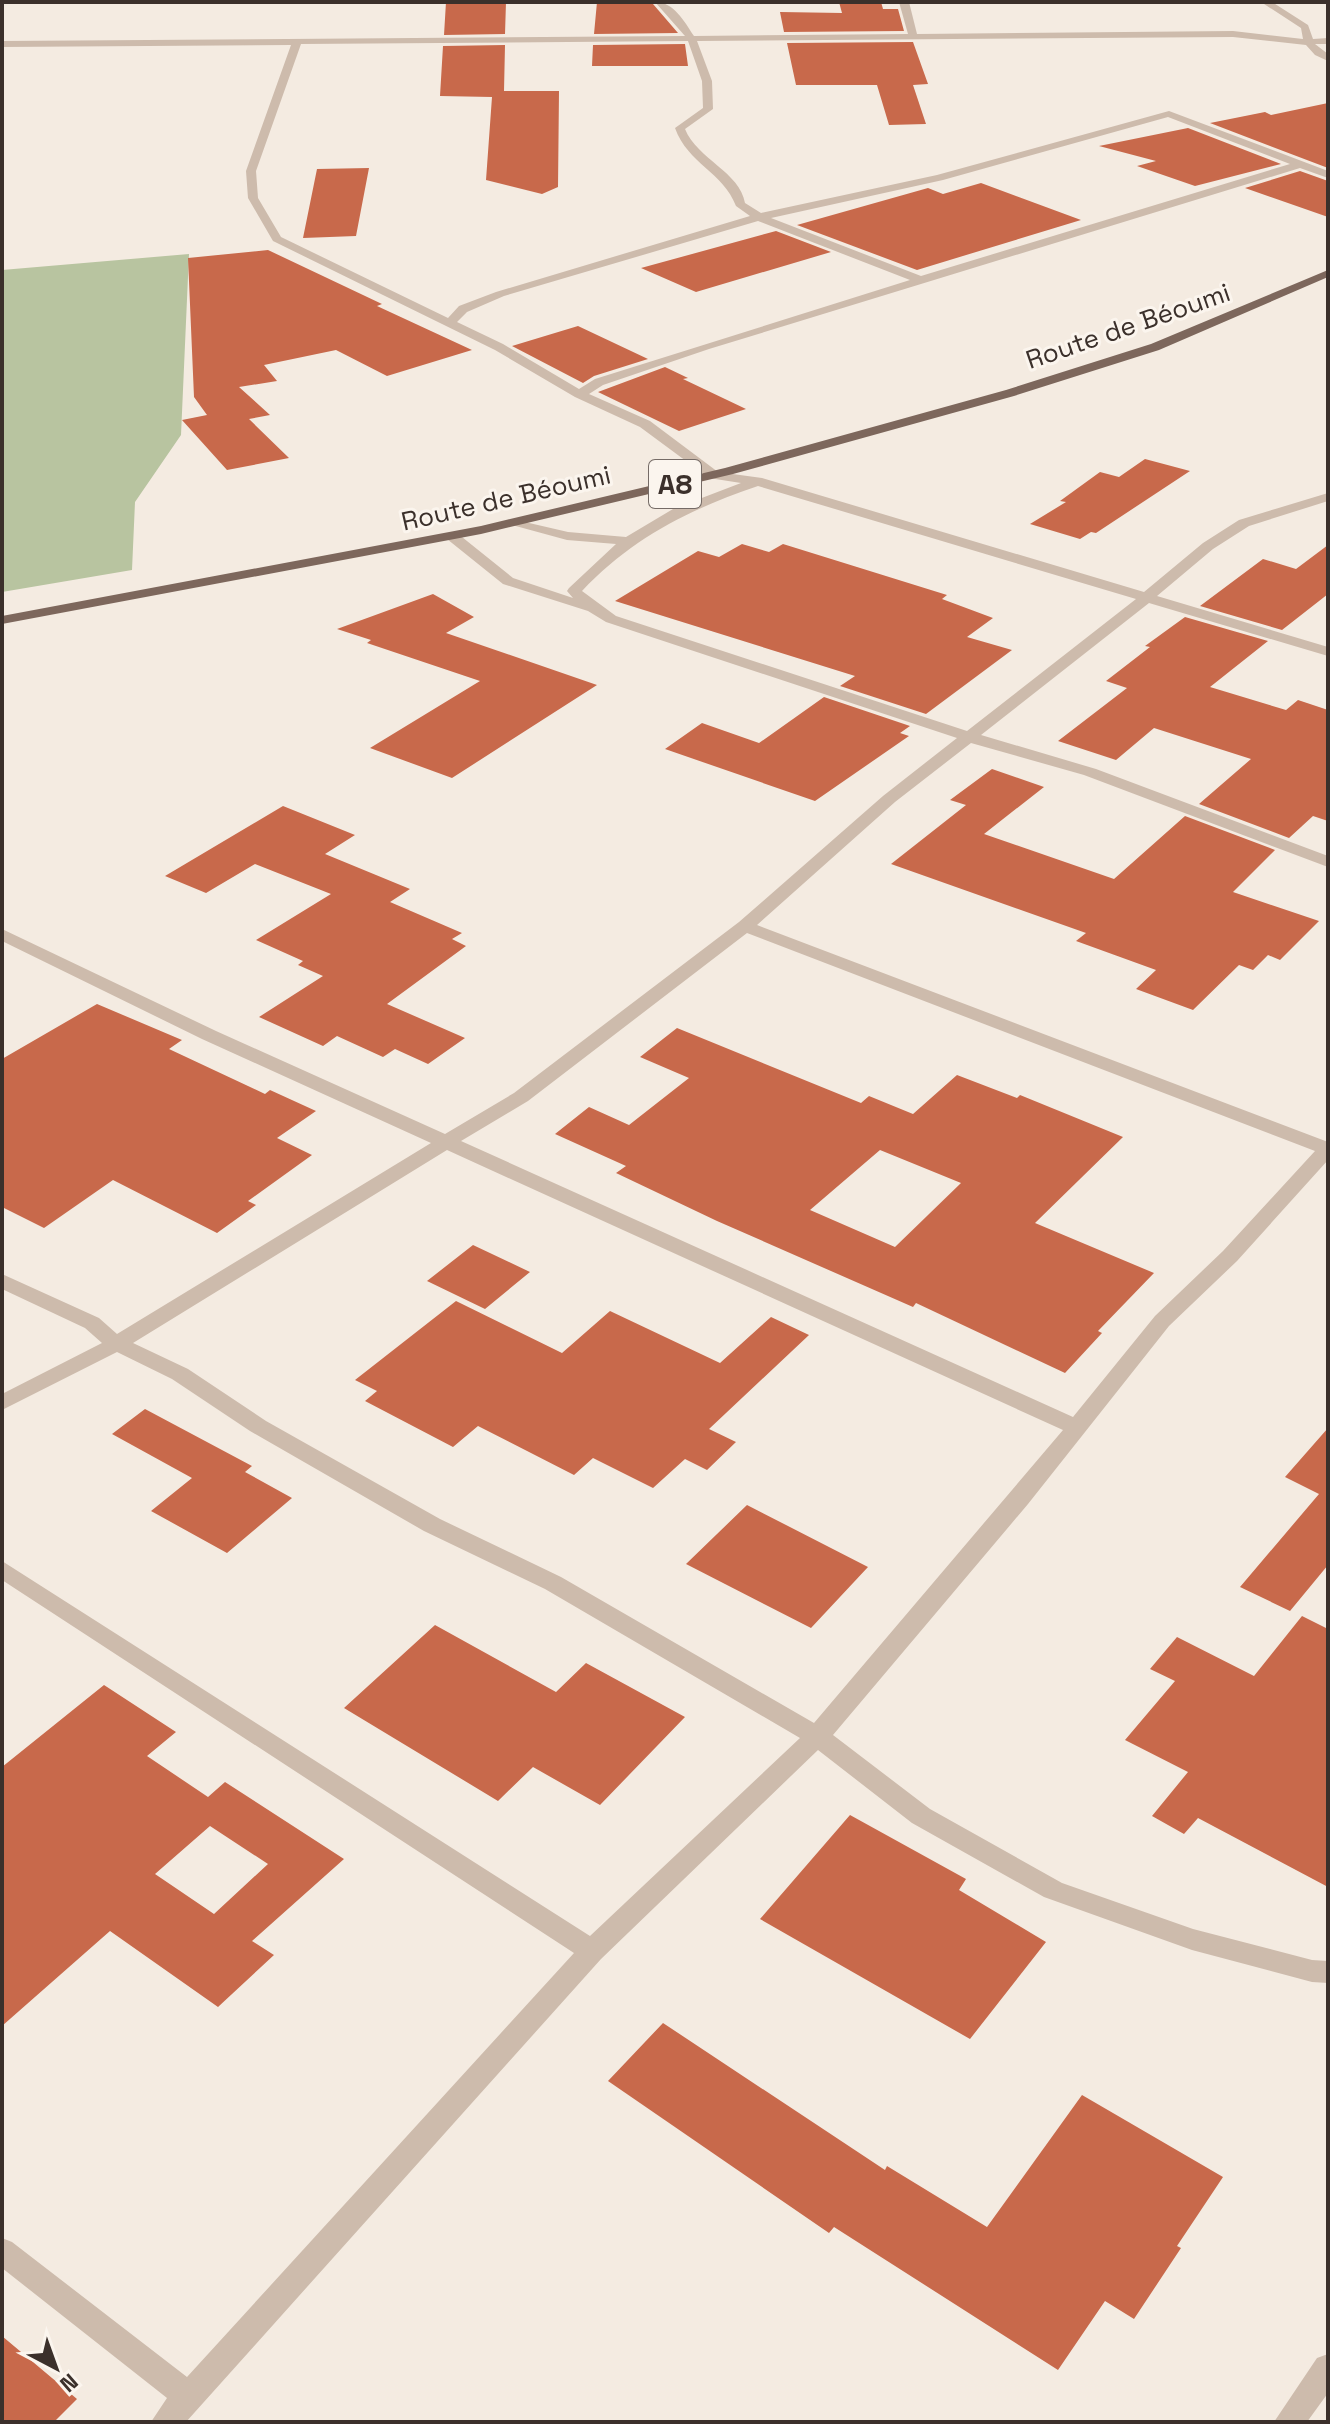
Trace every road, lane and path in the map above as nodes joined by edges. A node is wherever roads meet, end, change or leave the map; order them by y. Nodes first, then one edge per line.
1 (660, 2) edge
2 (904, 2) edge
3 (1266, 2) edge
4 (1290, 2) edge
5 (1285, 25) junction
6 (1233, 34) junction
7 (913, 36) junction
8 (688, 37) junction
9 (1328, 41) edge
10 (297, 42) junction
11 (1307, 42) junction
12 (2, 44) edge
13 (1328, 58) edge
14 (1301, 164) junction
15 (1328, 175) edge
16 (759, 217) junction
17 (1328, 273) edge
18 (918, 279) junction
19 (450, 323) junction
20 (579, 394) junction
21 (714, 475) junction
22 (757, 481) junction
23 (1328, 497) edge
24 (517, 522) junction
25 (452, 536) junction
26 (628, 541) junction
27 (1142, 598) junction
28 (595, 610) junction
29 (2, 620) edge
30 (1328, 652) edge
31 (969, 737) junction
32 (1328, 862) edge
33 (745, 926) junction
34 (2, 934) edge
35 (448, 1142) junction
36 (1328, 1149) edge
37 (2, 1281) edge
38 (116, 1344) junction
39 (2, 1403) edge
40 (1076, 1427) junction
41 (2, 1569) edge
42 (817, 1736) junction
43 (592, 1951) junction
44 (1328, 1972) edge
45 (2, 2251) edge
46 (1328, 2368) edge
47 (189, 2397) junction
48 (166, 2422) edge
49 (1289, 2422) edge

1 - 8 street
2 - 7 street
3 - 5 street
4 - 5 street
5 - 6 street
5 - 11 street
6 - 7 street
6 - 11 street
7 - 8 street
8 - 10 street
8 - 16 street
9 - 11 street
10 - 12 street
10 - 19 street
11 - 13 street
14 - 15 street
14 - 16 street
14 - 18 street
16 - 18 street
16 - 19 street
17 - 21 main road, Route de Béoumi / A8
18 - 20 street
19 - 20 street
20 - 21 street
21 - 22 street
21 - 24 main road, Route de Béoumi / A8
22 - 26 street
22 - 27 street
23 - 27 street
24 - 25 main road, Route de Béoumi / A8
24 - 26 street
25 - 28 street
25 - 29 main road, Route de Béoumi / A8
26 - 28 street
27 - 30 street
27 - 31 street
28 - 31 street
31 - 32 street
31 - 33 street
33 - 35 street
33 - 36 street
34 - 35 street
35 - 38 street
35 - 40 street
36 - 40 street
37 - 38 street
38 - 39 street
38 - 42 street
40 - 42 street
41 - 43 street
42 - 43 street
42 - 44 street
43 - 47 street
45 - 47 street
46 - 49 street
47 - 48 street

